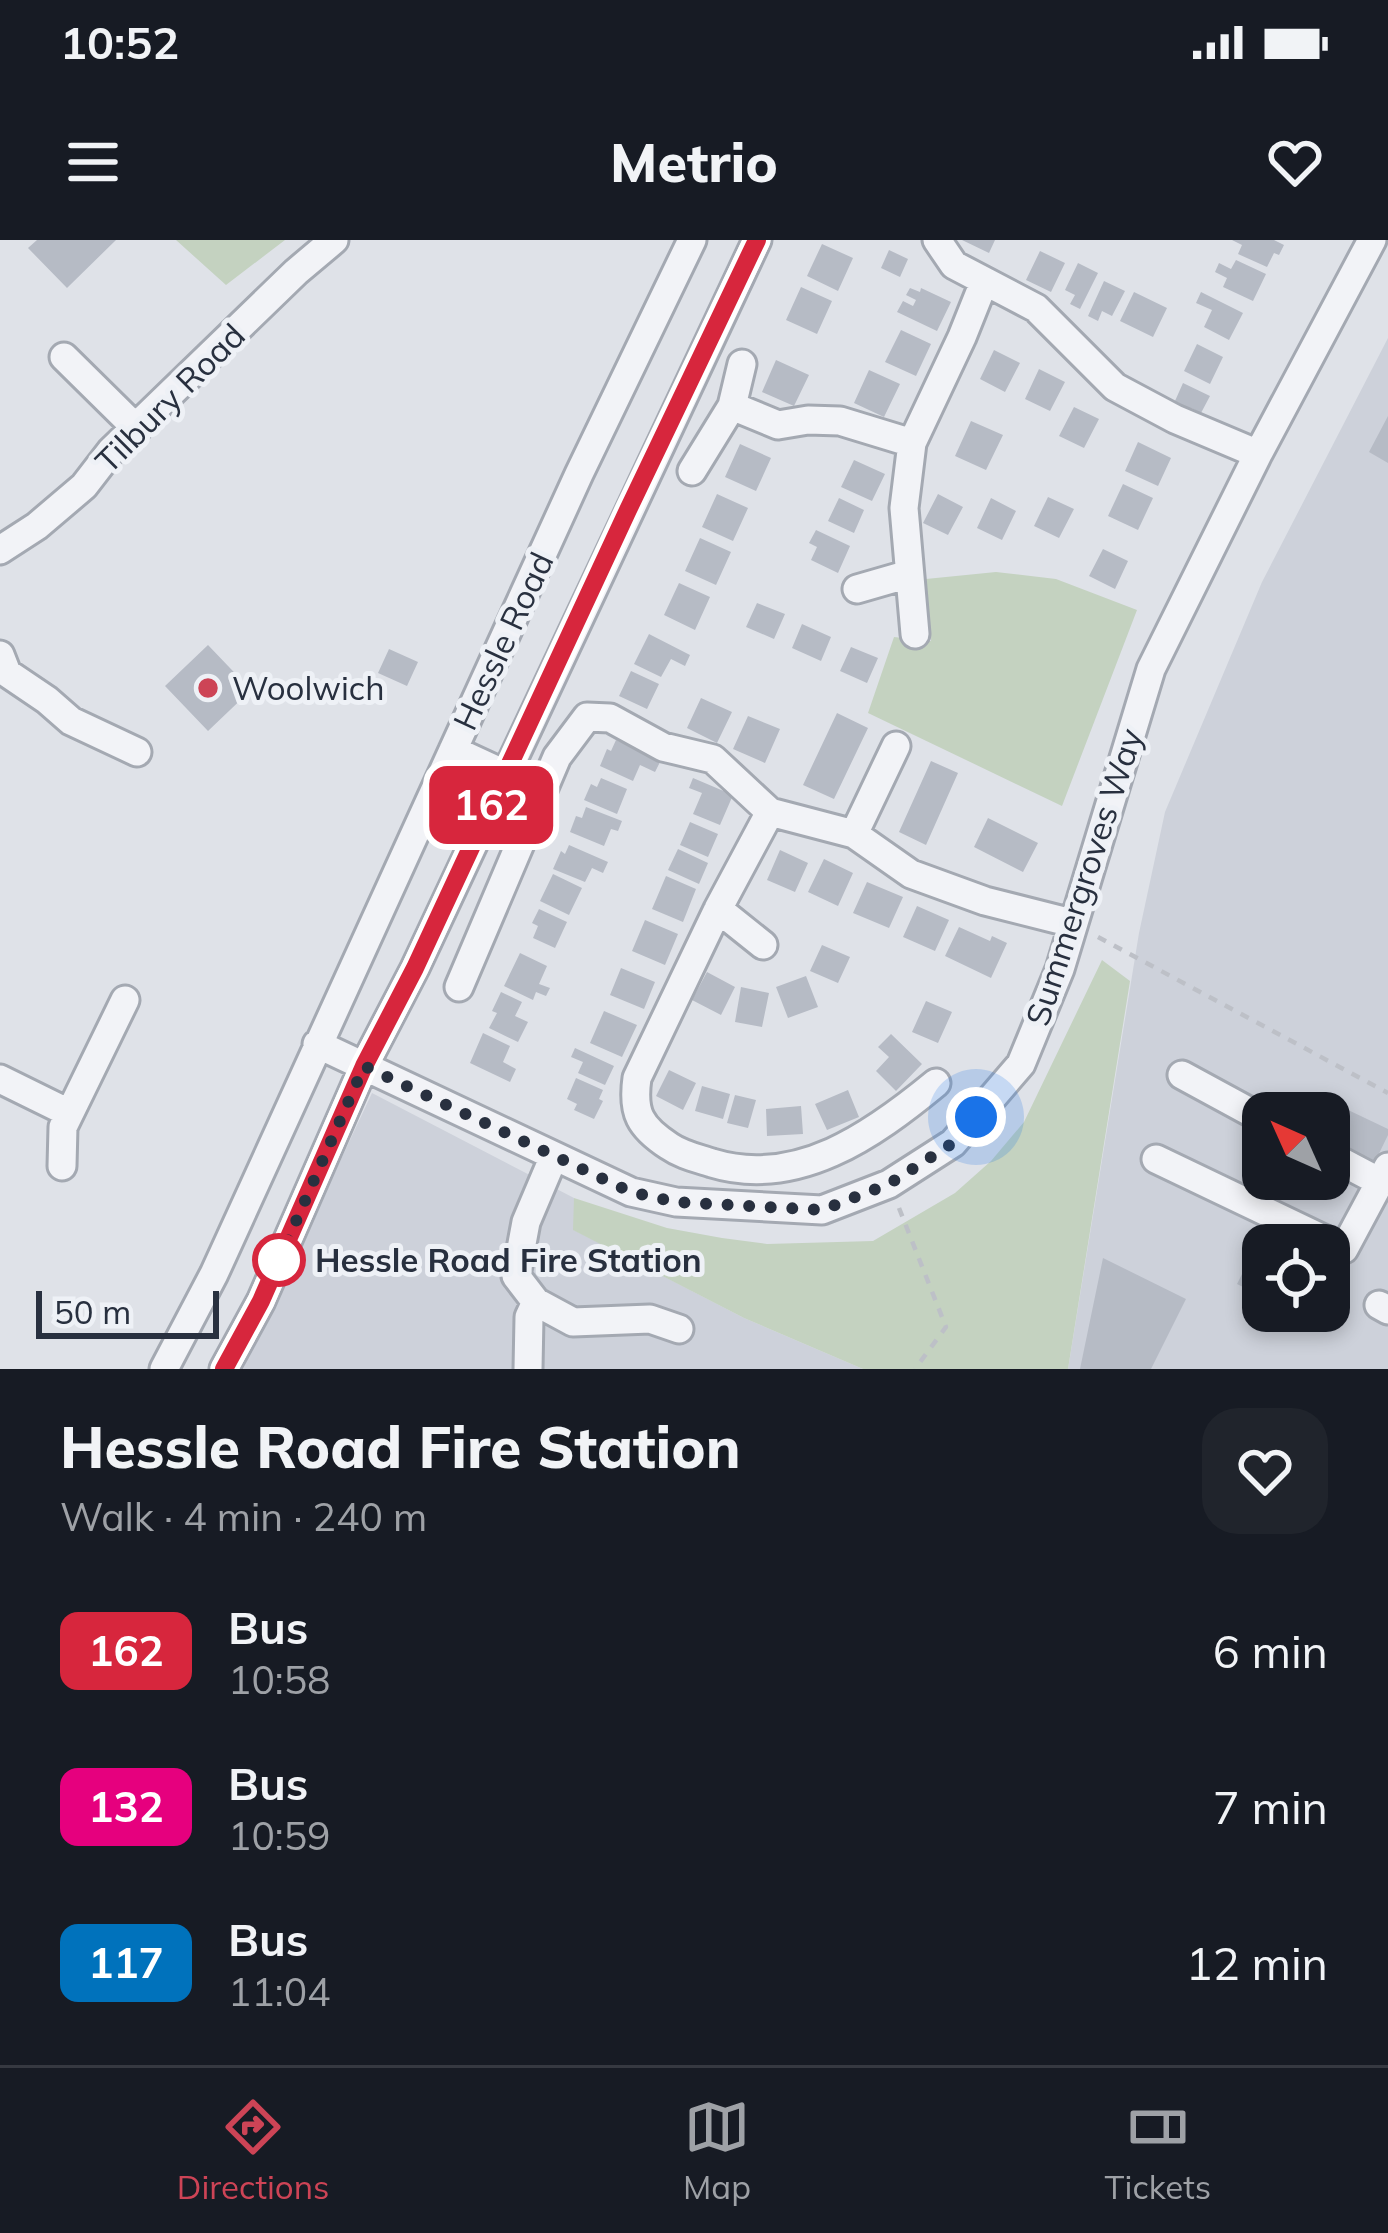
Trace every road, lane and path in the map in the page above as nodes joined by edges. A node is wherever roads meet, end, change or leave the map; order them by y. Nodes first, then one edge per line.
1 (334, 240) edge
2 (692, 240) edge
3 (757, 240) edge
4 (937, 240) edge
5 (1372, 240) edge
6 (984, 282) junction
7 (64, 357) dead end
8 (742, 364) dead end
9 (732, 406) junction
10 (137, 429) junction
11 (913, 443) junction
12 (1258, 454) junction
13 (692, 471) dead end
14 (0, 550) edge
15 (909, 574) junction
16 (857, 589) dead end
17 (915, 634) dead end
18 (0, 655) edge
19 (896, 746) dead end
20 (453, 750) junction
21 (137, 752) dead end
22 (505, 773) junction
23 (770, 812) junction
24 (854, 834) junction
25 (718, 909) junction
26 (488, 922) junction
27 (1072, 923) junction
28 (515, 935) dead end
29 (763, 945) dead end
30 (459, 987) dead end
31 (125, 1000) dead end
32 (317, 1043) junction
33 (364, 1066) junction
34 (1182, 1075) dead end
35 (0, 1079) edge
36 (936, 1083) dead end
37 (1388, 1093) edge
38 (1242, 1108) edge
39 (69, 1113) junction
40 (554, 1156) junction
41 (1156, 1159) dead end
42 (1350, 1163) edge
43 (62, 1166) dead end
44 (1384, 1175) edge
45 (889, 1184) junction
46 (536, 1302) junction
47 (679, 1329) dead end
48 (164, 1369) edge
49 (224, 1369) edge
50 (528, 1369) edge
51 (915, 1369) edge

1 - 10 street, Tilbury Road
2 - 20 street, Hessle Road
3 - 22 street, Hessle Road
4 - 6 street
5 - 12 street, Summergroves Way
6 - 11 street
6 - 12 street
7 - 10 street
8 - 9 street
9 - 11 street
9 - 13 street
10 - 14 street, Tilbury Road
11 - 15 street
12 - 27 street, Summergroves Way
15 - 16 street
15 - 17 street
18 - 21 street
19 - 24 street
20 - 22 street
20 - 32 street, Hessle Road
22 - 33 street, Hessle Road
23 - 24 street
23 - 25 street
23 - 26 street
24 - 27 street
25 - 29 street
25 - 36 street
26 - 28 street
26 - 30 street
27 - 37 path
27 - 45 street, Summergroves Way
31 - 39 street
32 - 33 street, Summergroves Way
32 - 48 street, Hessle Road
33 - 40 street, Summergroves Way
33 - 49 street, Hessle Road
34 - 38 street
35 - 39 street
39 - 43 street
40 - 45 street, Summergroves Way
40 - 46 street
41 - 44 street
42 - 44 street
45 - 51 path
46 - 47 street
46 - 50 street

